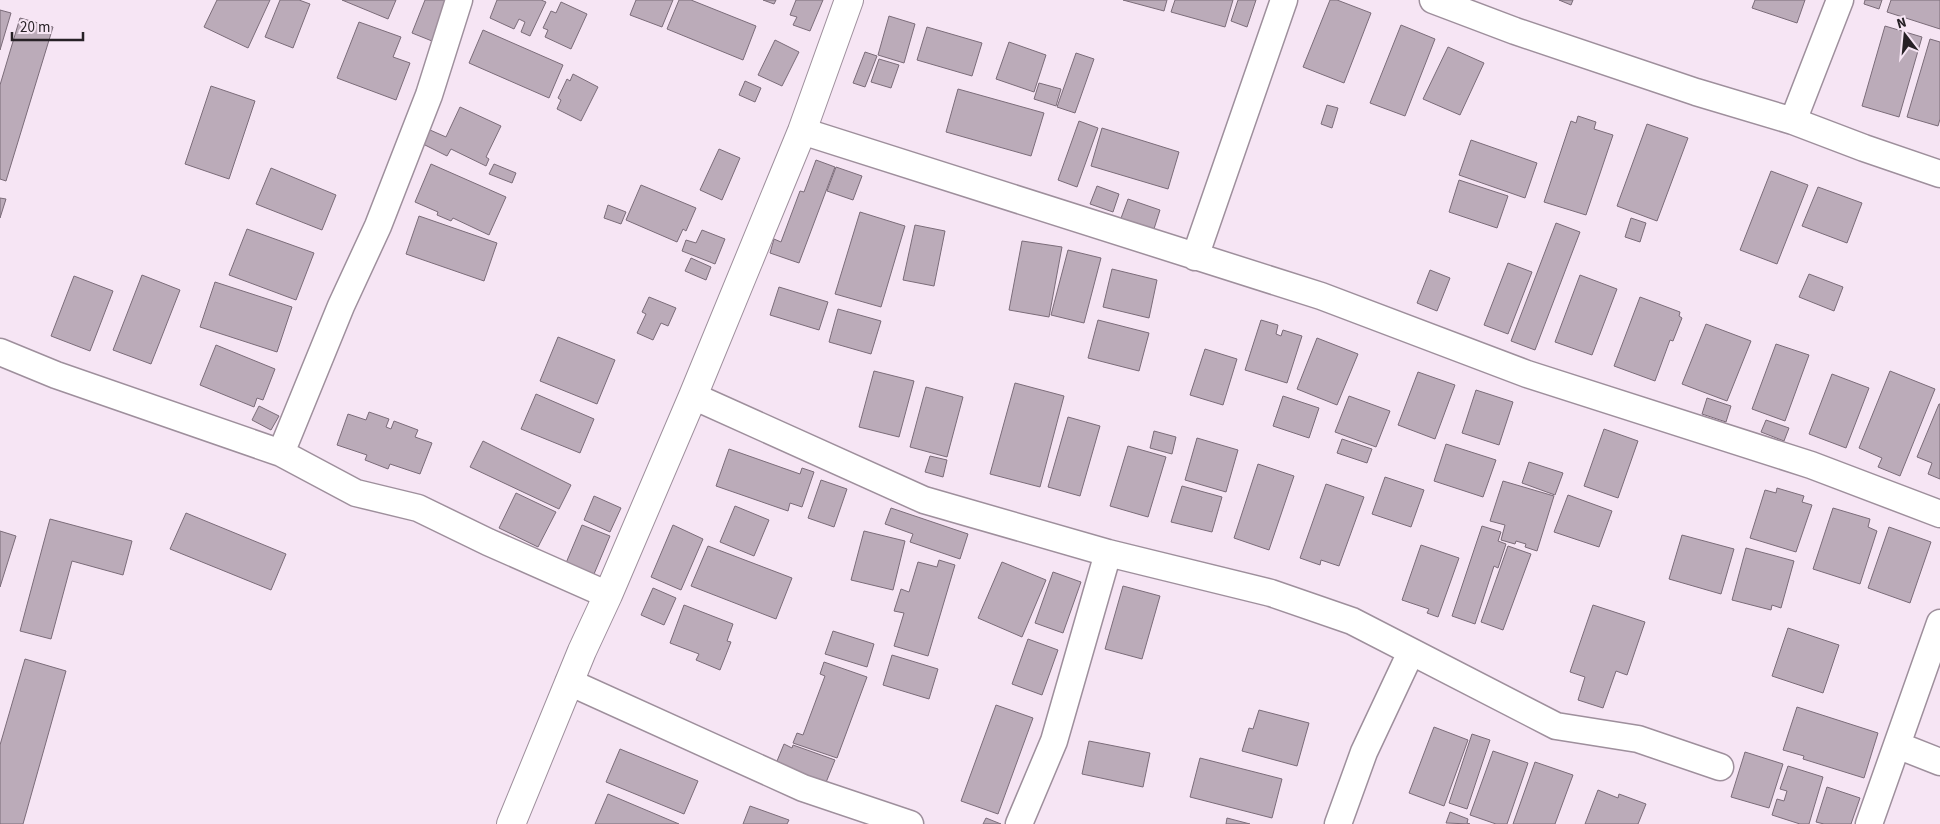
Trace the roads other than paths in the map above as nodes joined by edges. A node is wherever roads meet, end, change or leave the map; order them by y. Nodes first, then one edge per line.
1 (459, 0) edge
2 (849, 0) edge
3 (1284, 0) edge
4 (1433, 0) edge
5 (1840, 0) edge
6 (1793, 121) junction
7 (802, 131) junction
8 (1940, 174) edge
9 (1195, 257) junction
10 (0, 352) edge
11 (693, 396) junction
12 (281, 454) junction
13 (1940, 514) edge
14 (1108, 553) junction
15 (608, 595) junction
16 (1940, 623) edge
17 (1411, 652) junction
18 (569, 682) junction
19 (1898, 745) junction
20 (1940, 762) edge
21 (1720, 767) dead end
22 (511, 824) edge
23 (910, 824) edge
24 (1020, 824) edge
25 (1338, 824) edge
26 (1869, 824) edge

1 - 12 street
2 - 7 street
3 - 9 street
4 - 6 street
5 - 6 street
6 - 8 street
7 - 9 street
7 - 11 street
9 - 13 street
10 - 12 street
11 - 14 street
11 - 15 street
12 - 15 street
14 - 17 street
14 - 24 street
15 - 18 street
16 - 19 street
17 - 21 street
17 - 25 street
18 - 22 street
18 - 23 street
19 - 20 street
19 - 26 street

